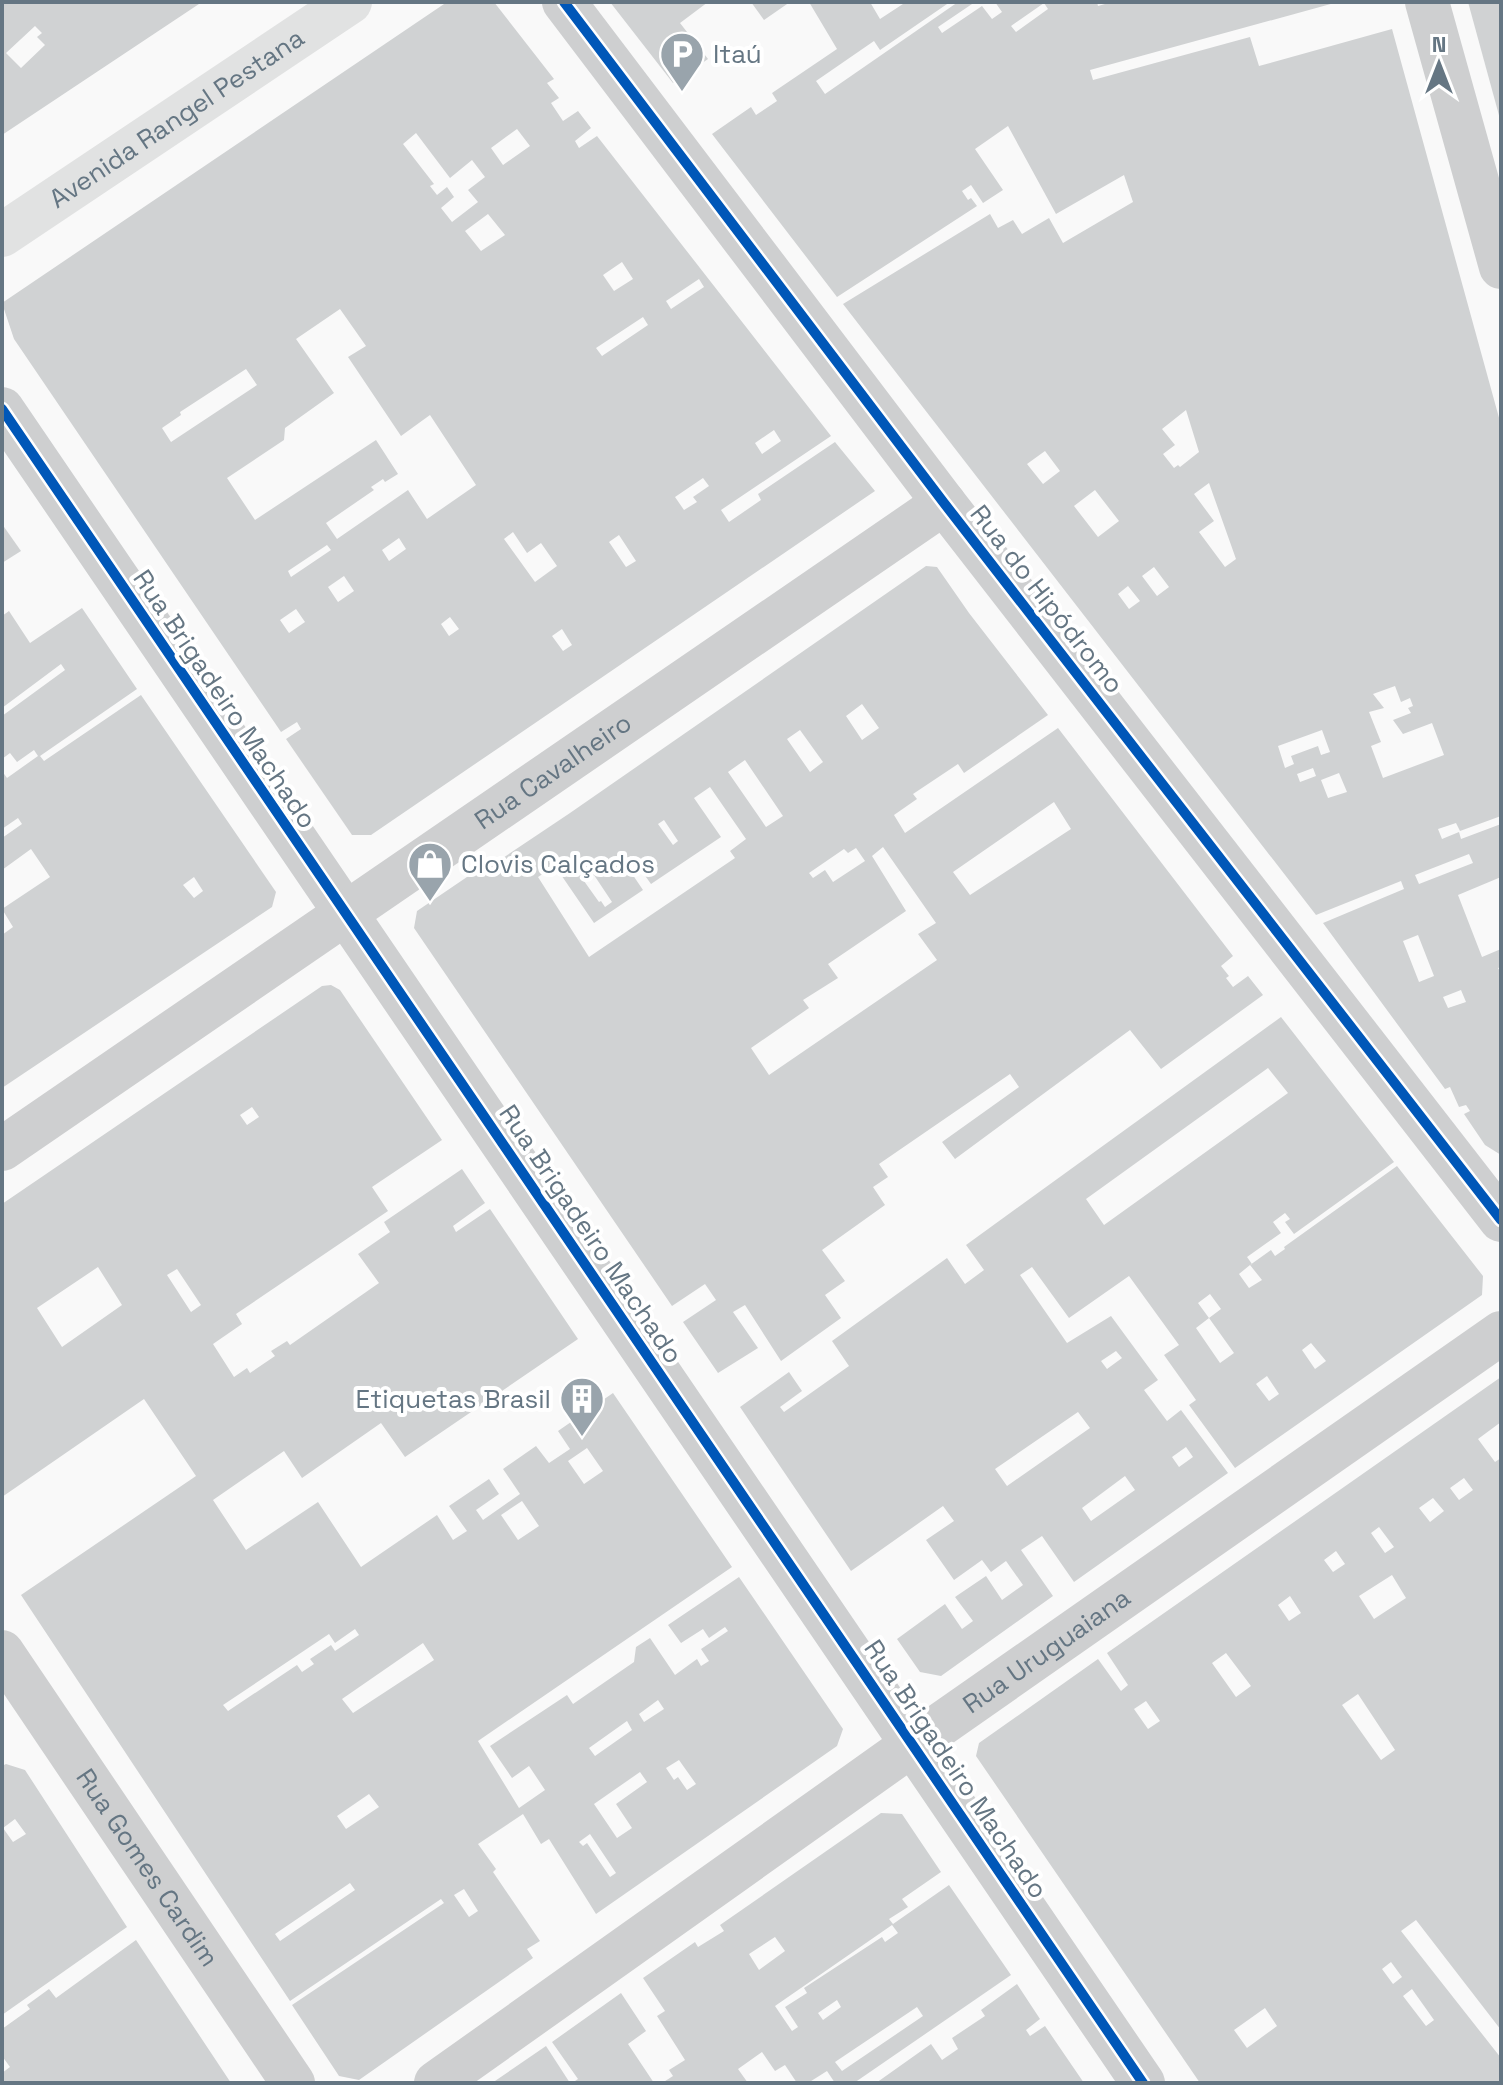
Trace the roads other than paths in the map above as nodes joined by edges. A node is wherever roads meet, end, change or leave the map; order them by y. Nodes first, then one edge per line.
1 (350, 2) edge
2 (564, 2) edge
3 (1427, 2) edge
4 (2, 235) edge
5 (1501, 267) edge
6 (2, 409) edge
7 (944, 503) junction
8 (344, 913) junction
9 (2, 1149) edge
10 (1499, 1214) edge
11 (1501, 1333) edge
12 (9, 1679) edge
13 (913, 1744) junction
14 (293, 2083) edge
15 (436, 2083) edge
16 (1143, 2083) edge

1 - 4 main road, Avenida Rangel Pestana
2 - 7 street, Rua do Hipódromo
3 - 5 street
6 - 8 street, Rua Brigadeiro Machado
7 - 8 street, Rua Cavalheiro
7 - 10 street, Rua do Hipódromo
8 - 9 street, Rua Cavalheiro
8 - 13 street, Rua Brigadeiro Machado
11 - 13 street, Rua Uruguaiana
12 - 14 street, Rua Gomes Cardim
13 - 15 street, Rua Uruguaiana
13 - 16 street, Rua Brigadeiro Machado

